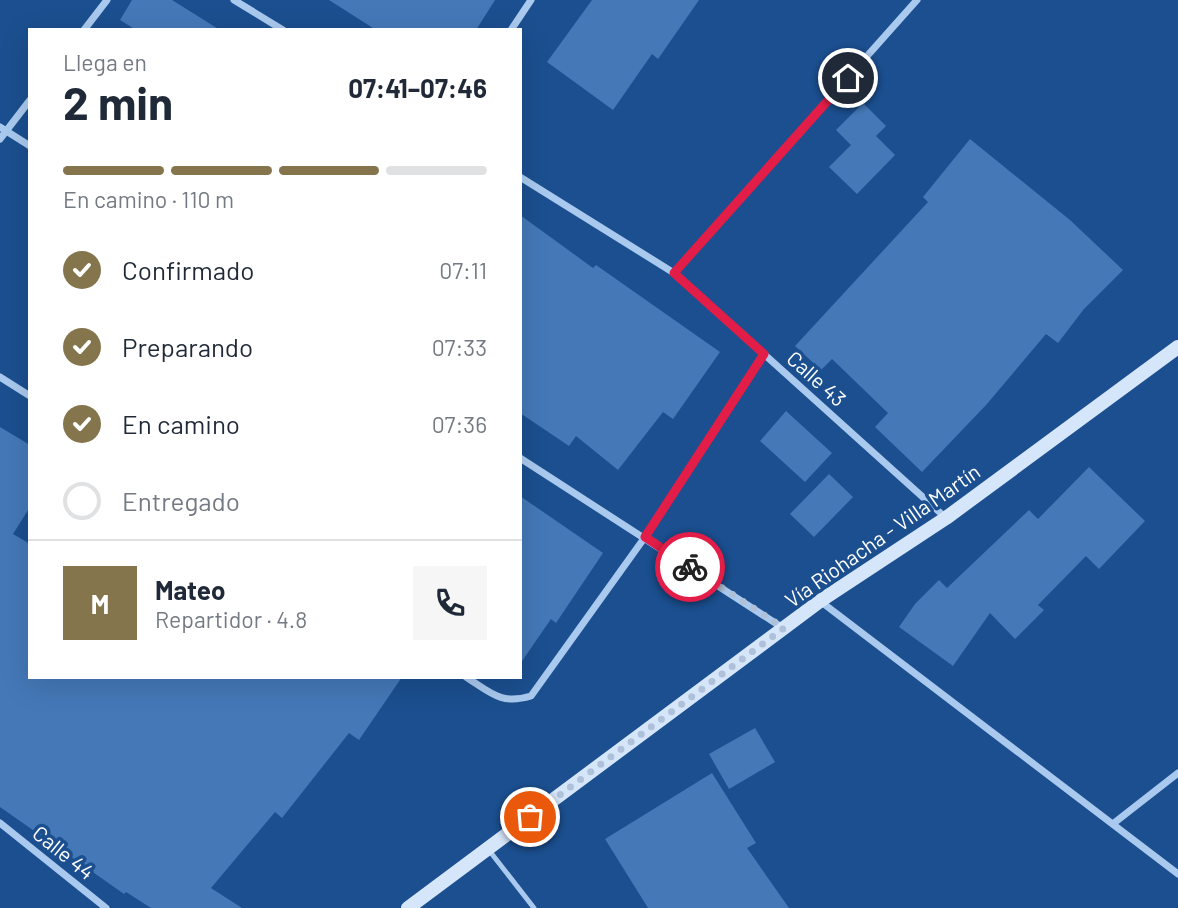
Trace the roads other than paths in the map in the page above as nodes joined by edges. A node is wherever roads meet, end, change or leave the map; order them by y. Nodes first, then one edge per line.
1 (107, 0) edge
2 (234, 0) edge
3 (531, 0) edge
4 (917, 0) edge
5 (86, 28) edge
6 (279, 28) edge
7 (512, 28) edge
8 (28, 102) edge
9 (3, 129) edge
10 (0, 139) edge
11 (28, 145) edge
12 (522, 178) edge
13 (674, 273) junction
14 (1178, 347) edge
15 (764, 354) junction
16 (0, 377) edge
17 (28, 395) edge
18 (522, 459) edge
19 (946, 518) junction
20 (645, 537) junction
21 (820, 601) junction
22 (784, 628) junction
23 (469, 679) edge
24 (1178, 773) edge
25 (0, 823) edge
26 (1114, 823) junction
27 (488, 849) junction
28 (1178, 874) edge
29 (106, 908) edge
30 (408, 908) edge
31 (534, 908) edge

1 - 5 street
2 - 6 street
3 - 7 street
4 - 13 street
8 - 9 street
9 - 10 street
9 - 11 street
12 - 13 street, Calle 43
13 - 15 street, Calle 43
14 - 19 main road, Vía Riohacha - Villa Martín
15 - 19 street, Calle 43
15 - 20 street
16 - 17 street
18 - 20 street
19 - 21 main road, Vía Riohacha - Villa Martín
20 - 22 street
20 - 23 street
21 - 22 main road, Vía Riohacha - Villa Martín
21 - 26 street
22 - 27 main road, Vía Riohacha - Villa Martín
24 - 26 street
25 - 29 street, Calle 44
26 - 28 street
27 - 30 main road, Vía Riohacha - Villa Martín
27 - 31 lane

